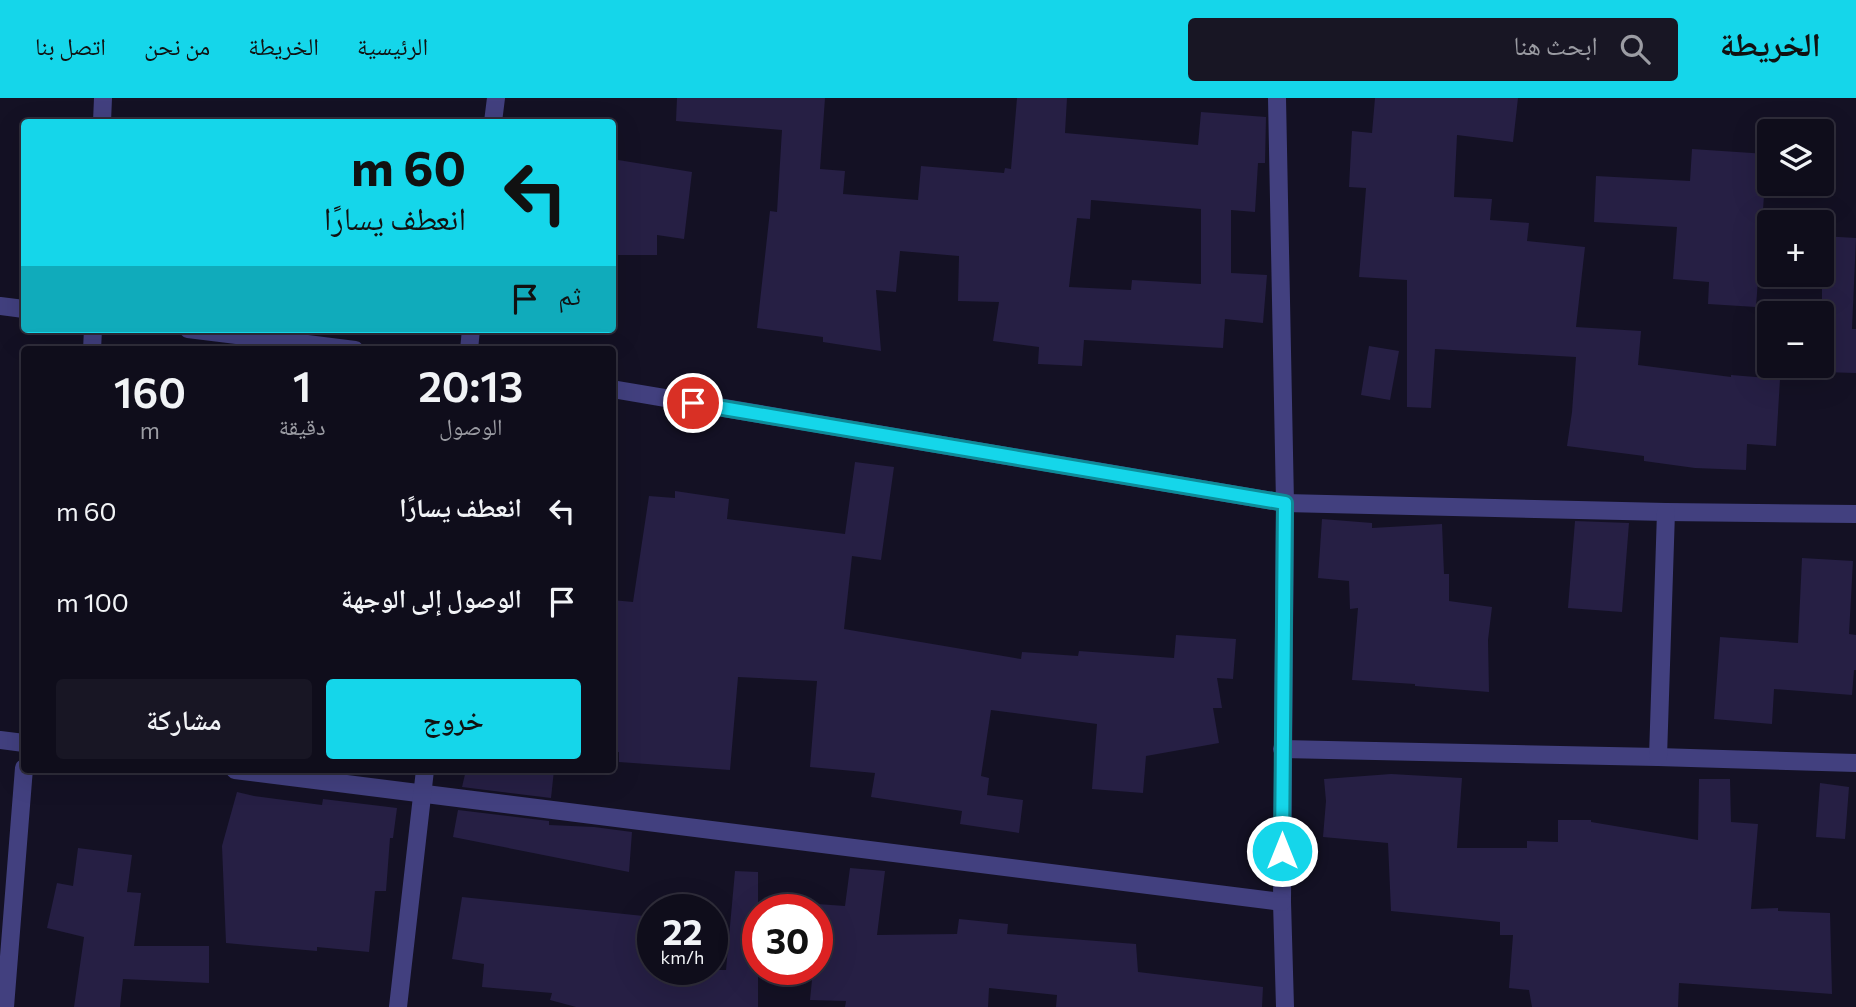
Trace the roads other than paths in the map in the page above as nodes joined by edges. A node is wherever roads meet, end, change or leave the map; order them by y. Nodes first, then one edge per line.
1 (103, 98) edge
2 (496, 98) edge
3 (1277, 98) edge
4 (102, 119) edge
5 (493, 119) edge
6 (0, 306) edge
7 (21, 309) edge
8 (220, 333) edge
9 (323, 346) edge
10 (616, 390) edge
11 (1285, 503) junction
12 (1667, 512) junction
13 (1856, 514) edge
14 (0, 740) edge
15 (21, 743) edge
16 (1282, 749) junction
17 (1658, 757) junction
18 (1856, 763) edge
19 (24, 773) edge
20 (258, 773) edge
21 (425, 773) edge
22 (423, 794) junction
23 (1282, 902) junction
24 (5, 1007) edge
25 (398, 1007) edge
26 (1285, 1007) edge

1 - 4 street
2 - 5 street
3 - 11 street
6 - 7 street
8 - 9 street
10 - 11 street
11 - 12 street
11 - 16 street
12 - 13 street
12 - 17 street
14 - 15 street
16 - 17 street
16 - 23 street
17 - 18 street
19 - 24 street
20 - 22 street
21 - 22 street
22 - 23 street
22 - 25 street
23 - 26 street

